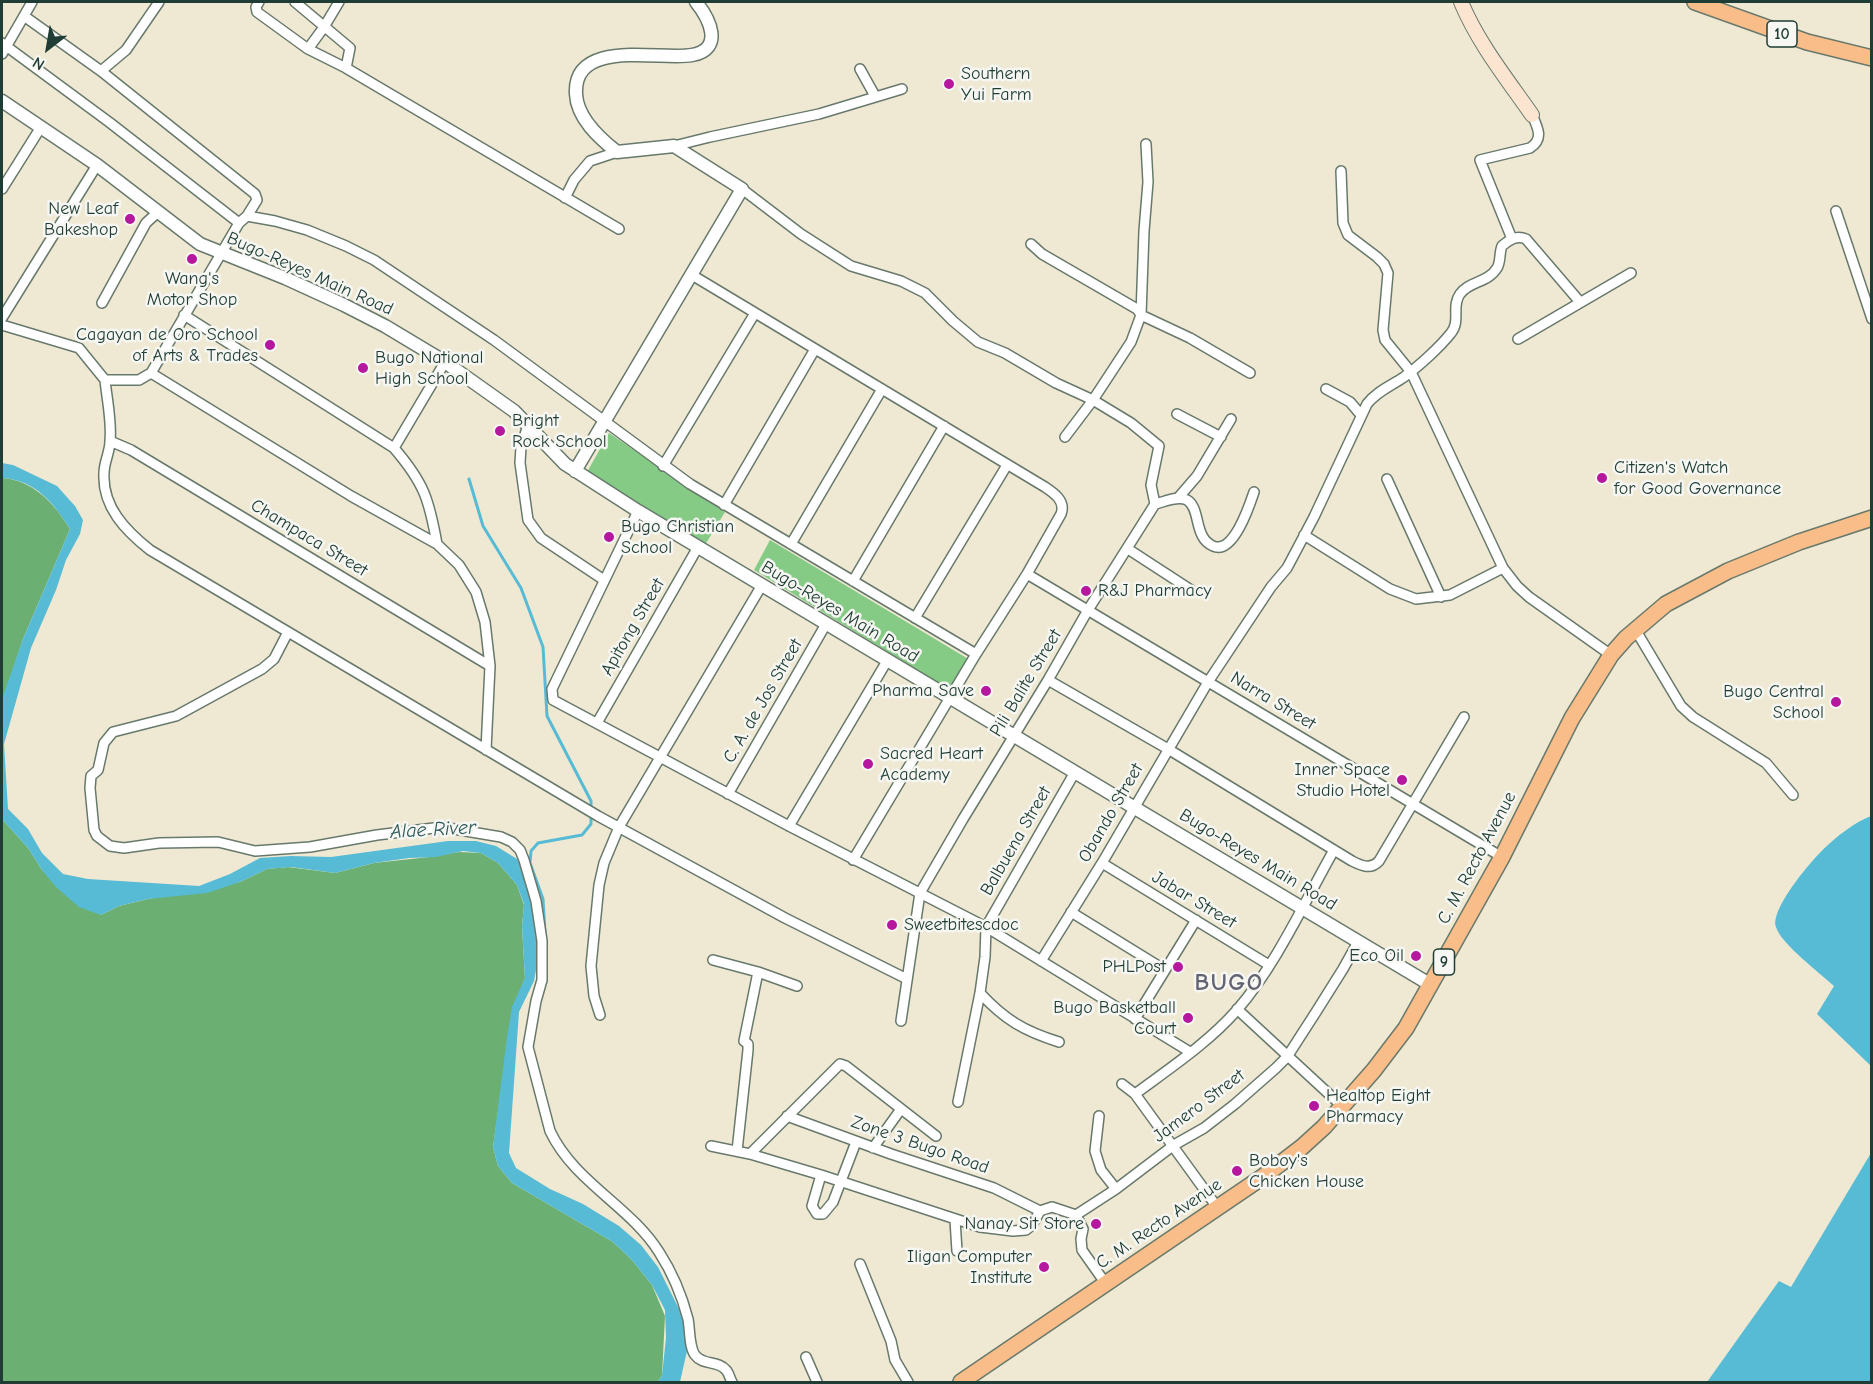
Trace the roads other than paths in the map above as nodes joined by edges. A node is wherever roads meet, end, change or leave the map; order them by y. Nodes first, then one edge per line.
1 (32, 2) edge
2 (159, 2) edge
3 (260, 2) edge
4 (295, 2) edge
5 (339, 2) edge
6 (696, 2) edge
7 (1461, 2) edge
8 (1695, 2) edge
9 (24, 16) junction
10 (324, 27) junction
11 (3, 48) edge
12 (308, 49) junction
13 (1872, 58) edge
14 (346, 68) junction
15 (860, 69) dead end
16 (100, 71) junction
17 (902, 89) dead end
18 (875, 96) junction
19 (2, 101) edge
20 (1532, 115) joint
21 (41, 127) junction
22 (1146, 144) dead end
23 (674, 146) junction
24 (617, 152) junction
25 (97, 165) junction
26 (1341, 171) dead end
27 (2, 189) edge
28 (742, 189) junction
29 (565, 198) junction
30 (1836, 211) dead end
31 (158, 212) junction
32 (243, 219) junction
33 (619, 229) dead end
34 (1512, 239) junction
35 (1031, 244) dead end
36 (221, 253) junction
37 (1630, 273) dead end
38 (692, 275) junction
39 (1580, 302) junction
40 (102, 303) dead end
41 (755, 313) junction
42 (184, 315) junction
43 (1142, 315) junction
44 (2, 318) edge
45 (1872, 319) edge
46 (2, 325) edge
47 (1518, 339) dead end
48 (815, 349) junction
49 (445, 362) junction
50 (1411, 372) junction
51 (151, 373) junction
52 (1250, 373) dead end
53 (105, 380) junction
54 (882, 389) junction
55 (1326, 389) dead end
56 (1093, 400) junction
57 (1177, 414) dead end
58 (1361, 415) junction
59 (1231, 419) dead end
60 (604, 422) junction
61 (528, 425) junction
62 (944, 426) junction
63 (1065, 437) dead end
64 (1221, 437) junction
65 (110, 441) junction
66 (394, 448) junction
67 (1007, 465) junction
68 (663, 466) junction
69 (575, 471) junction
70 (1387, 479) dead end
71 (1254, 492) dead end
72 (1178, 498) junction
73 (1155, 504) junction
74 (724, 505) junction
75 (638, 511) junction
76 (1872, 518) edge
77 (1304, 535) junction
78 (437, 544) junction
79 (791, 544) junction
80 (698, 547) junction
81 (1128, 549) junction
82 (1503, 568) junction
83 (1027, 574) junction
84 (604, 580) junction
85 (853, 581) junction
86 (762, 585) junction
87 (1191, 590) dead end
88 (1441, 597) junction
89 (1088, 610) junction
90 (915, 618) junction
91 (826, 624) junction
92 (1635, 629) junction
93 (288, 632) junction
94 (976, 654) junction
95 (1611, 655) junction
96 (887, 661) junction
97 (490, 666) junction
98 (1048, 680) junction
99 (1208, 681) junction
100 (950, 699) junction
101 (1464, 717) dead end
102 (597, 723) junction
103 (1014, 735) junction
104 (1168, 749) junction
105 (486, 750) junction
106 (661, 757) junction
107 (1075, 772) junction
108 (728, 794) junction
109 (1793, 795) dead end
110 (1414, 804) junction
111 (1134, 807) junction
112 (789, 826) junction
113 (620, 827) junction
114 (1334, 850) junction
115 (1502, 857) junction
116 (854, 860) junction
117 (1102, 863) junction
118 (920, 893) junction
119 (1302, 908) junction
120 (1071, 912) junction
121 (1196, 920) junction
122 (986, 927) junction
123 (1358, 942) junction
124 (713, 960) dead end
125 (1041, 961) junction
126 (1269, 965) junction
127 (1166, 970) junction
128 (758, 972) junction
129 (907, 979) junction
130 (1431, 985) junction
131 (797, 986) dead end
132 (980, 993) junction
133 (1237, 1009) junction
134 (600, 1015) dead end
135 (1135, 1018) junction
136 (901, 1021) dead end
137 (1059, 1042) dead end
138 (1190, 1052) junction
139 (1287, 1057) junction
140 (1122, 1084) dead end
141 (1135, 1094) junction
142 (958, 1102) dead end
143 (1343, 1107) junction
144 (901, 1109) junction
145 (787, 1116) junction
146 (1099, 1116) dead end
147 (936, 1136) dead end
148 (856, 1142) junction
149 (1174, 1145) junction
150 (711, 1146) dead end
151 (873, 1148) junction
152 (737, 1151) junction
153 (750, 1154) junction
154 (821, 1175) junction
155 (841, 1181) junction
156 (1116, 1189) junction
157 (1217, 1207) junction
158 (1040, 1211) junction
159 (1076, 1215) junction
160 (955, 1220) junction
161 (957, 1251) dead end
162 (860, 1264) dead end
163 (1106, 1284) junction
164 (806, 1356) dead end
165 (732, 1383) edge
166 (817, 1383) edge
167 (908, 1383) edge
168 (961, 1383) edge

1 - 9 street
2 - 16 street
3 - 12 street
4 - 10 street
5 - 10 street
6 - 24 street
7 - 20 main road
8 - 13 highway, 10
9 - 11 street
9 - 16 street
10 - 12 street
10 - 14 street
11 - 32 street
12 - 14 street
14 - 29 street
15 - 18 street
16 - 32 street
17 - 18 street
18 - 23 street
19 - 21 street, Bugo-Reyes Main Road
20 - 34 street
21 - 25 street, Bugo-Reyes Main Road
21 - 27 street
22 - 43 street
23 - 24 street
23 - 28 street
24 - 29 street
25 - 31 street, Bugo-Reyes Main Road
25 - 44 street
26 - 50 street
28 - 38 street
28 - 56 street
29 - 33 street
30 - 45 street
31 - 36 street, Bugo-Reyes Main Road
31 - 40 street
32 - 36 street
32 - 60 street
34 - 39 street
34 - 50 street, Obando Street
35 - 43 street
36 - 42 street
36 - 49 street, Bugo-Reyes Main Road
37 - 39 street
38 - 41 street
38 - 60 street
39 - 47 street
41 - 48 street
41 - 68 street
42 - 51 street
42 - 66 street
43 - 52 street
43 - 56 street
46 - 53 street
48 - 54 street
48 - 74 street
49 - 61 street, Bugo-Reyes Main Road
49 - 66 street
50 - 58 street, Obando Street
50 - 82 street
51 - 53 street
51 - 78 street
53 - 65 street
54 - 62 street
54 - 79 street
55 - 58 street
56 - 63 street
56 - 73 street
57 - 64 street
58 - 77 street, Obando Street
59 - 64 street
60 - 68 street
60 - 69 street
61 - 69 street, Bugo-Reyes Main Road
61 - 84 street
62 - 67 street
62 - 85 street
64 - 72 street
65 - 93 street
65 - 97 street, Champaca Street
66 - 78 street
67 - 83 street
67 - 90 street
68 - 74 street
69 - 75 street, Bugo-Reyes Main Road
70 - 88 street
71 - 72 street
72 - 73 street
73 - 81 street, Pili Balite Street
74 - 79 street
75 - 80 street, Bugo-Reyes Main Road
75 - 84 street
76 - 92 highway, C. M. Recto Avenue / 9
77 - 88 street
77 - 99 street, Obando Street
78 - 97 street
79 - 85 street
80 - 86 street, Bugo-Reyes Main Road
80 - 102 street, Apitong Street
81 - 87 street
81 - 89 street, Pili Balite Street
82 - 88 street
82 - 95 street
83 - 89 street, Narra Street
83 - 94 street
84 - 102 street
85 - 90 street
86 - 91 street, Bugo-Reyes Main Road
86 - 106 street
89 - 98 street, Pili Balite Street
89 - 99 street, Narra Street
90 - 94 street
91 - 96 street, Bugo-Reyes Main Road
91 - 108 street, C. A. de Jos Street
92 - 95 highway, C. M. Recto Avenue / 9
92 - 109 street
93 - 105 street
93 - 165 street
94 - 100 street
95 - 115 highway, C. M. Recto Avenue / 9
96 - 100 street, Bugo-Reyes Main Road
96 - 112 street
97 - 105 street
98 - 103 street, Pili Balite Street
98 - 104 street
99 - 104 street, Obando Street
99 - 110 street, Narra Street
100 - 103 street, Bugo-Reyes Main Road
100 - 116 street
101 - 110 street
102 - 106 street
103 - 107 street, Bugo-Reyes Main Road
103 - 118 street, Pili Balite Street
104 - 111 street, Obando Street
104 - 114 street
105 - 113 street
106 - 108 street
106 - 113 street
107 - 111 street, Bugo-Reyes Main Road
107 - 122 street, Balbuena Street
108 - 112 street
110 - 114 street
110 - 115 street, Narra Street
111 - 117 street, Obando Street
111 - 119 street, Bugo-Reyes Main Road
112 - 116 street
113 - 129 street
113 - 134 street
114 - 119 street
115 - 130 highway, C. M. Recto Avenue / 9
116 - 118 street
117 - 120 street, Obando Street
117 - 121 street, Jabar Street
118 - 122 street
118 - 129 street, Pili Balite Street
119 - 123 street, Bugo-Reyes Main Road
119 - 126 street
120 - 125 street, Obando Street
120 - 127 street
121 - 126 street, Jabar Street
121 - 127 street
122 - 125 street
122 - 132 street
123 - 130 street, Bugo-Reyes Main Road
123 - 139 street, Jamero Street
124 - 128 street
125 - 135 street
126 - 133 street
127 - 135 street
128 - 131 street
128 - 152 street
129 - 136 street, Pili Balite Street
130 - 143 highway, C. M. Recto Avenue / 9
132 - 137 street
132 - 142 street
133 - 138 street
133 - 139 street
135 - 138 street
138 - 141 street
139 - 143 street
139 - 149 street, Jamero Street
140 - 141 street
141 - 149 street
143 - 157 highway, C. M. Recto Avenue / 9
144 - 145 street
144 - 147 street
144 - 151 street
145 - 148 street, Zone 3 Bugo Road
145 - 153 street
146 - 156 street
148 - 151 street, Zone 3 Bugo Road
148 - 155 street
149 - 156 street, Jamero Street
149 - 157 street
150 - 152 street
151 - 158 street, Zone 3 Bugo Road
152 - 153 street
153 - 154 street
154 - 155 street
154 - 155 street
155 - 160 street
156 - 159 street, Jamero Street
157 - 163 highway, C. M. Recto Avenue / 9
158 - 159 street
158 - 160 street
159 - 163 street
160 - 161 street
162 - 167 street
163 - 168 highway, C. M. Recto Avenue / 9
164 - 166 street

